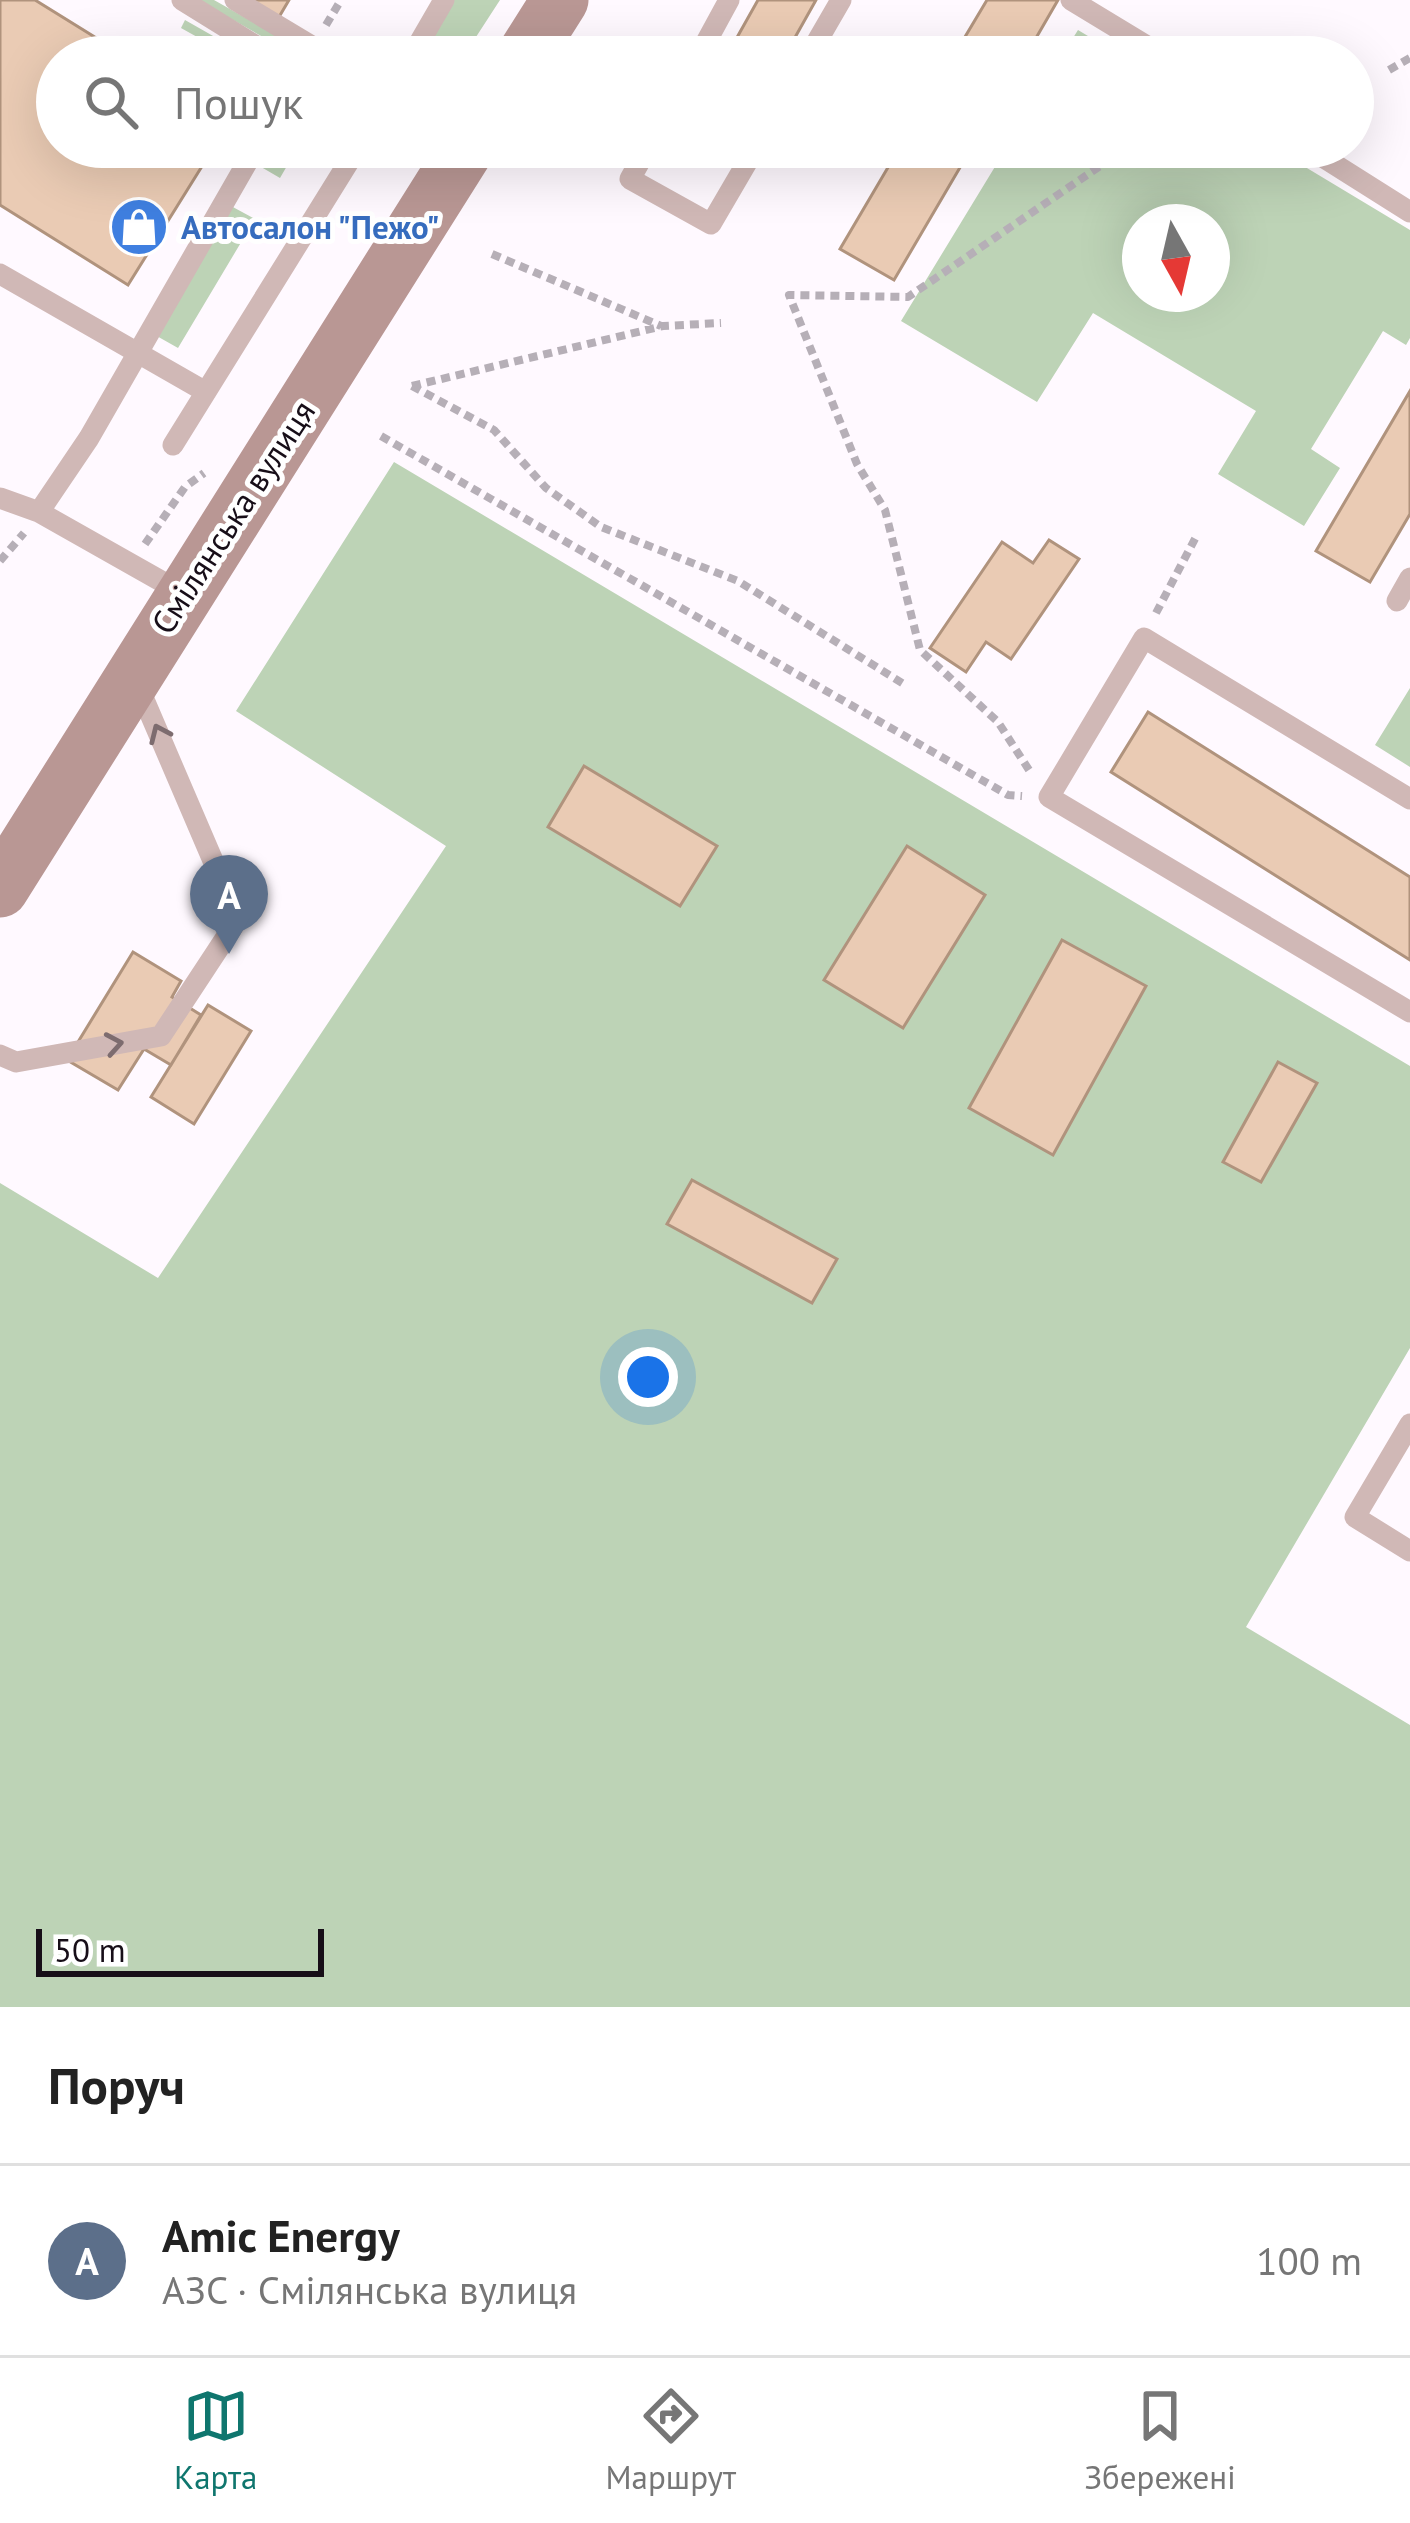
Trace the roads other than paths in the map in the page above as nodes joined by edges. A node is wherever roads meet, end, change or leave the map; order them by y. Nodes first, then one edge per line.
1 (182, 0) edge
2 (235, 0) edge
3 (444, 0) edge
4 (560, 0) edge
5 (729, 0) edge
6 (841, 0) edge
7 (1071, 0) edge
8 (240, 36) edge
9 (291, 36) edge
10 (424, 36) edge
11 (537, 36) edge
12 (709, 36) edge
13 (820, 36) edge
14 (1130, 36) edge
15 (244, 168) edge
16 (345, 168) edge
17 (446, 168) edge
18 (636, 168) edge
19 (744, 168) edge
20 (1340, 168) edge
21 (1410, 212) edge
22 (0, 274) edge
23 (136, 354) junction
24 (206, 392) junction
25 (173, 446) dead end
26 (0, 498) edge
27 (39, 512) junction
28 (1410, 578) edge
29 (184, 594) junction
30 (1397, 602) dead end
31 (132, 672) junction
32 (1410, 800) edge
33 (0, 889) edge
34 (1410, 1012) edge
35 (0, 1055) edge
36 (1410, 1424) edge
37 (1410, 1551) edge

1 - 8 lane
2 - 9 lane
3 - 10 lane
4 - 11 main road
5 - 12 lane
6 - 13 lane
7 - 14 lane
15 - 23 lane
16 - 24 lane
17 - 29 main road, Смілянська вулиця
18 - 19 lane
20 - 21 lane
22 - 23 lane
23 - 24 lane
23 - 27 lane
24 - 25 lane
26 - 27 lane
27 - 29 lane
28 - 30 lane
29 - 31 main road, Смілянська вулиця
31 - 33 main road, Смілянська вулиця
35 -> 31 lane
32 - 34 lane
36 - 37 lane

